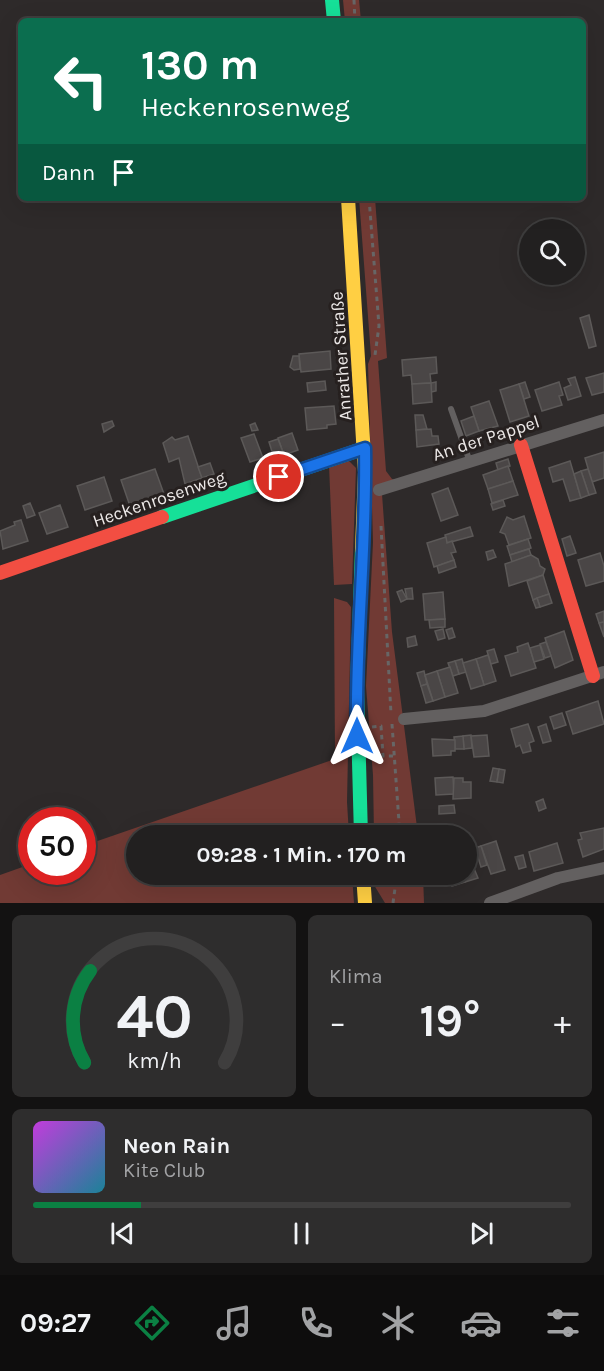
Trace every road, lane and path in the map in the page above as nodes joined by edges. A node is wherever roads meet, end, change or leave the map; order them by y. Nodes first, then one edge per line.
1 (332, 0) edge
2 (354, 0) edge
3 (334, 18) edge
4 (355, 18) edge
5 (348, 201) edge
6 (369, 201) edge
7 (375, 360) dead end
8 (451, 409) dead end
9 (604, 420) edge
10 (521, 445) junction
11 (365, 448) junction
12 (470, 462) junction
13 (379, 490) dead end
14 (381, 525) dead end
15 (0, 573) edge
16 (600, 677) edge
17 (404, 718) dead end
18 (392, 723) junction
19 (381, 726) junction
20 (373, 730) dead end
21 (393, 756) junction
22 (361, 825) edge
23 (399, 825) edge
24 (604, 868) edge
25 (364, 885) edge
26 (395, 885) edge
27 (365, 903) edge
28 (393, 903) edge
29 (490, 903) edge

1 - 3 main road
2 - 4 path
5 - 11 main road, Anrather Straße
6 - 7 path
8 - 12 lane
9 - 10 street, An der Pappel
10 - 12 street, An der Pappel
10 - 16 main road
11 - 15 main road, Heckenrosenweg
11 - 22 main road, Anrather Straße
12 - 13 street, An der Pappel
14 - 18 path
16 - 17 street
18 - 19 path
18 - 21 path
19 - 20 path
19 - 21 path
21 - 23 path
24 - 29 street
25 - 27 main road
26 - 28 path

